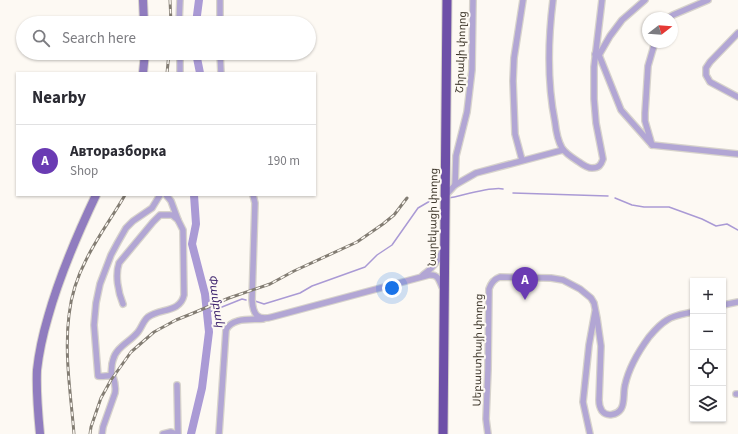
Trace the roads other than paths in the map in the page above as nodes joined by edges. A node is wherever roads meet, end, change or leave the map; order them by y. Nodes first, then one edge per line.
1 (143, 0) edge
2 (180, 0) edge
3 (220, 0) edge
4 (447, 0) edge
5 (473, 0) edge
6 (523, 0) edge
7 (553, 0) edge
8 (602, 0) edge
9 (645, 0) edge
10 (708, 0) edge
11 (678, 12) edge
12 (144, 16) edge
13 (179, 16) edge
14 (220, 16) edge
15 (738, 33) edge
16 (653, 48) edge
17 (597, 55) junction
18 (144, 60) edge
19 (180, 60) edge
20 (220, 60) edge
21 (143, 72) edge
22 (180, 72) edge
23 (221, 72) edge
24 (738, 97) edge
25 (652, 145) junction
26 (563, 150) junction
27 (738, 154) edge
28 (522, 160) junction
29 (455, 185) junction
30 (96, 196) edge
31 (159, 196) edge
32 (167, 196) edge
33 (253, 196) edge
34 (445, 196) junction
35 (178, 220) junction
36 (445, 242) junction
37 (419, 277) junction
38 (445, 293) junction
39 (738, 302) edge
40 (123, 304) dead end
41 (726, 304) edge
42 (596, 310) junction
43 (690, 313) edge
44 (264, 319) junction
45 (111, 375) junction
46 (177, 385) dead end
47 (40, 434) edge
48 (102, 434) edge
49 (163, 434) edge
50 (177, 434) edge
51 (219, 434) edge
52 (443, 434) edge
53 (488, 434) edge
54 (590, 434) edge

1 - 12 main road
2 - 13 street
3 - 14 street
4 - 34 highway, Նարեկացի փողոց
5 - 29 street, Շիրակի փողոց
6 - 28 street
7 - 26 street
8 - 17 street
9 - 17 street
10 - 11 street
15 - 24 street
16 - 25 street
17 - 25 street
17 - 26 street
18 - 21 main road
19 - 22 street
20 - 23 street
25 - 27 street
26 - 28 street
28 - 29 street
29 - 34 street
30 - 47 main road
31 - 45 street
32 - 35 street
33 - 44 street
34 - 36 highway, Նարեկացի փողոց
35 - 40 street
35 - 45 street
36 - 37 street
36 - 38 highway, Նարեկացի փողոց
37 - 38 street
37 - 44 street
38 - 52 highway, Նարեկացի փողոց
39 - 41 street
42 - 43 street, Սեբաստիայի փողոց
42 - 53 street, Սեբաստիայի փողոց
42 - 54 street
44 - 51 street
45 - 48 street
46 - 50 street
49 - 50 street

